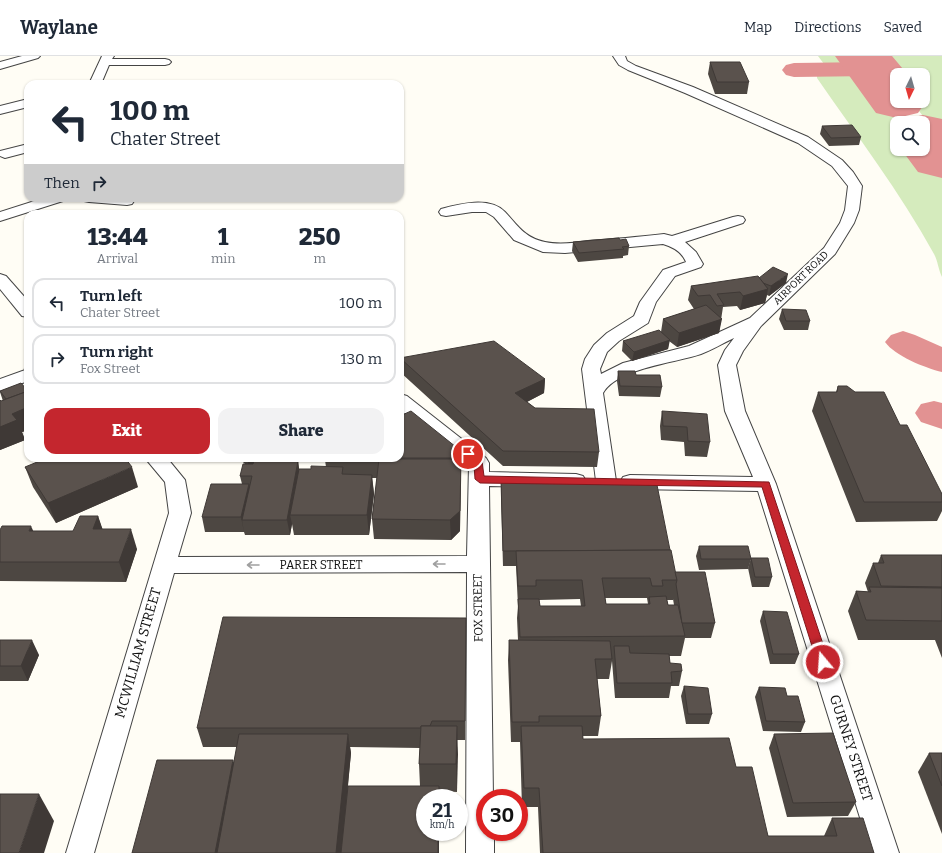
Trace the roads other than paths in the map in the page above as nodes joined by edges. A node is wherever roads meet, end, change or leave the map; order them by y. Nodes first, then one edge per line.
1 (34, 56) edge
2 (619, 56) edge
3 (107, 59) edge
4 (165, 62) dead end
5 (0, 66) edge
6 (97, 80) edge
7 (24, 104) edge
8 (0, 110) edge
9 (24, 149) edge
10 (5, 154) dead end
11 (46, 202) edge
12 (446, 212) dead end
13 (0, 217) edge
14 (738, 220) dead end
15 (673, 241) junction
16 (0, 280) edge
17 (24, 307) edge
18 (755, 322) junction
19 (24, 376) edge
20 (0, 385) edge
21 (594, 393) junction
22 (404, 403) edge
23 (159, 462) edge
24 (480, 479) junction
25 (606, 481) junction
26 (766, 484) junction
27 (478, 564) junction
28 (164, 565) junction
29 (80, 853) edge
30 (480, 853) edge
31 (884, 853) edge

1 - 5 street
2 - 18 street, AIRPORT ROAD
3 - 4 street
3 - 6 street
7 - 8 street
9 - 10 street
11 - 13 street
12 - 15 street
14 - 15 street
15 - 21 street
16 - 17 street
18 - 21 street
18 - 26 street, AIRPORT ROAD
19 - 20 street
21 - 25 street
22 - 24 street, FOX STREET
23 - 28 street, MCWILLIAM STREET
24 - 25 street
24 - 27 street, FOX STREET
25 - 26 street
26 - 31 street, GURNEY STREET
27 -> 28 street, PARER STREET
27 - 30 street, FOX STREET
28 - 29 street, MCWILLIAM STREET

